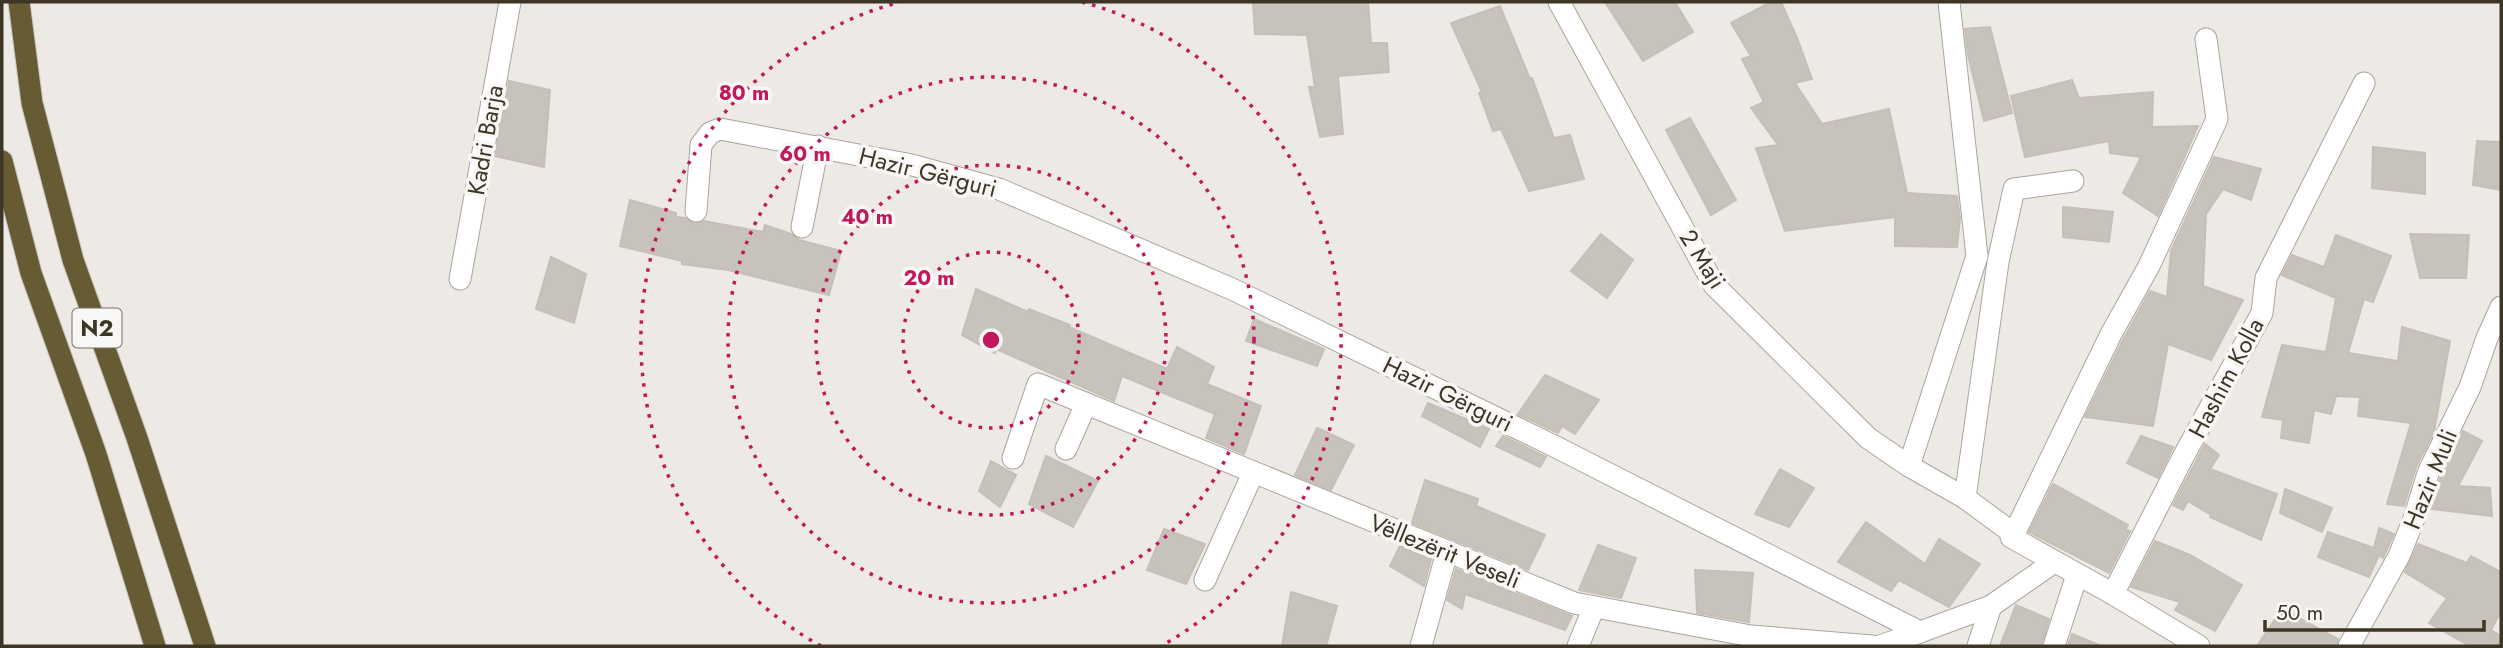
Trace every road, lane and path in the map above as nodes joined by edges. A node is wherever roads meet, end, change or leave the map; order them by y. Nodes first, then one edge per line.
1 (19, 2) edge
2 (510, 2) edge
3 (1559, 2) edge
4 (1949, 2) edge
5 (2206, 39) dead end
6 (2364, 83) dead end
7 (818, 146) junction
8 (2, 161) edge
9 (2073, 181) dead end
10 (696, 211) dead end
11 (802, 227) dead end
12 (460, 279) dead end
13 (2501, 307) edge
14 (1086, 404) junction
15 (1066, 449) dead end
16 (1013, 458) dead end
17 (1909, 466) junction
18 (1253, 473) junction
19 (1965, 498) junction
20 (2014, 534) junction
21 (1447, 552) junction
22 (2054, 562) junction
23 (2077, 575) junction
24 (1205, 580) dead end
25 (2113, 594) junction
26 (1991, 606) junction
27 (1594, 607) junction
28 (1920, 632) junction
29 (155, 646) edge
30 (205, 646) edge
31 (1421, 646) edge
32 (1578, 646) edge
33 (1872, 646) edge
34 (1881, 646) edge
35 (1978, 646) edge
36 (2054, 646) edge
37 (2199, 646) edge
38 (2349, 646) edge

1 - 30 highway, N2
2 - 12 street, Kadri Barja
3 - 17 street, 2 Maji
4 - 17 street
5 - 20 street
6 - 25 street, Hashim Kolla
7 - 10 street, Hazir Gërguri
7 - 11 street
7 - 28 street, Hazir Gërguri
8 - 29 highway, N2
9 - 19 street
13 - 38 street, Hazir Muli
14 - 15 street
14 - 16 street, Vëllezërit Veseli
14 - 18 street, Vëllezërit Veseli
17 - 19 street, 2 Maji
18 - 21 street, Vëllezërit Veseli
18 - 24 street
19 - 20 street, 2 Maji
20 - 22 street, 2 Maji
21 - 27 street, Vëllezërit Veseli
21 - 31 street
22 - 23 street, 2 Maji
22 - 26 street
23 - 25 street, 2 Maji
23 - 36 street
25 - 37 street, 2 Maji
26 - 28 street
26 - 35 street
27 - 32 street
27 - 33 street, Vëllezërit Veseli
28 - 34 street

